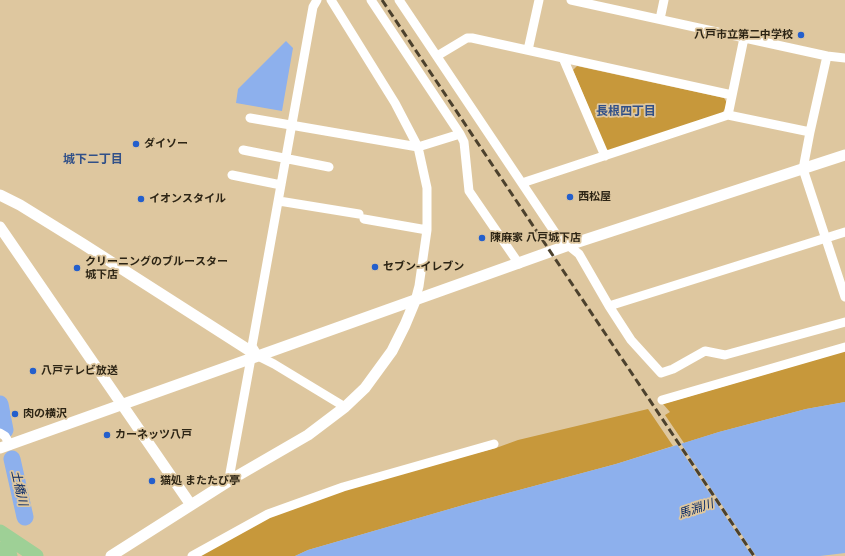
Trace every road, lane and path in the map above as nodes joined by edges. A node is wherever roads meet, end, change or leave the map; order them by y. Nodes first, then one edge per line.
1 (317, 0) edge
2 (330, 0) edge
3 (371, 0) edge
4 (399, 0) edge
5 (539, 0) edge
6 (570, 0) edge
7 (664, 0) edge
8 (660, 19) junction
9 (744, 38) junction
10 (528, 50) junction
11 (438, 56) junction
12 (827, 56) junction
13 (563, 58) junction
14 (845, 58) edge
15 (732, 95) junction
16 (728, 115) junction
17 (250, 118) dead end
18 (292, 125) junction
19 (810, 132) junction
20 (460, 134) junction
21 (418, 147) junction
22 (243, 150) dead end
23 (845, 155) edge
24 (604, 156) junction
25 (286, 159) junction
26 (329, 167) dead end
27 (803, 169) junction
28 (232, 175) dead end
29 (522, 183) junction
30 (281, 185) junction
31 (0, 195) edge
32 (278, 200) junction
33 (0, 227) edge
34 (427, 230) junction
35 (845, 232) edge
36 (825, 238) junction
37 (569, 245) junction
38 (519, 264) junction
39 (845, 297) edge
40 (415, 301) junction
41 (609, 306) junction
42 (845, 322) edge
43 (845, 347) edge
44 (254, 357) junction
45 (662, 400) dead end
46 (123, 405) junction
47 (345, 407) junction
48 (0, 433) edge
49 (494, 444) dead end
50 (5, 447) edge
51 (232, 479) junction
52 (191, 506) junction
53 (0, 532) edge
54 (0, 549) edge
55 (10, 556) edge
56 (36, 556) edge
57 (111, 556) edge
58 (192, 556) edge

1 - 18 street
2 - 21 street
3 - 20 street
4 - 11 street
5 - 10 street
6 - 8 street
7 - 8 street
8 - 9 street
9 - 12 street
9 - 15 street
10 - 11 street
10 - 13 street
11 - 29 street
12 - 14 street
12 - 19 street
13 - 15 street
13 - 24 street
15 - 16 street
16 - 19 street
16 - 24 street
17 - 18 street
18 - 21 street
18 - 25 street
19 - 27 street
20 - 21 street
20 - 38 street
21 - 34 street
22 - 25 street
23 - 27 street
24 - 29 street
25 - 26 street
25 - 30 street
27 - 36 street
27 - 37 street
28 - 30 street
29 - 37 street
30 - 32 street
31 - 44 street
32 - 34 street
32 - 44 street
33 - 46 street
34 - 40 street
35 - 36 street
36 - 39 street
36 - 41 street
37 - 38 street
37 - 41 street
38 - 40 street
40 - 44 street
40 - 47 street
41 - 42 street
43 - 45 street
44 - 46 street
44 - 47 street
44 - 51 street
46 - 50 street
46 - 52 street
47 - 51 street
48 - 50 street
49 - 58 street
51 - 52 street
52 - 57 street
53 - 56 highway
54 - 55 highway

